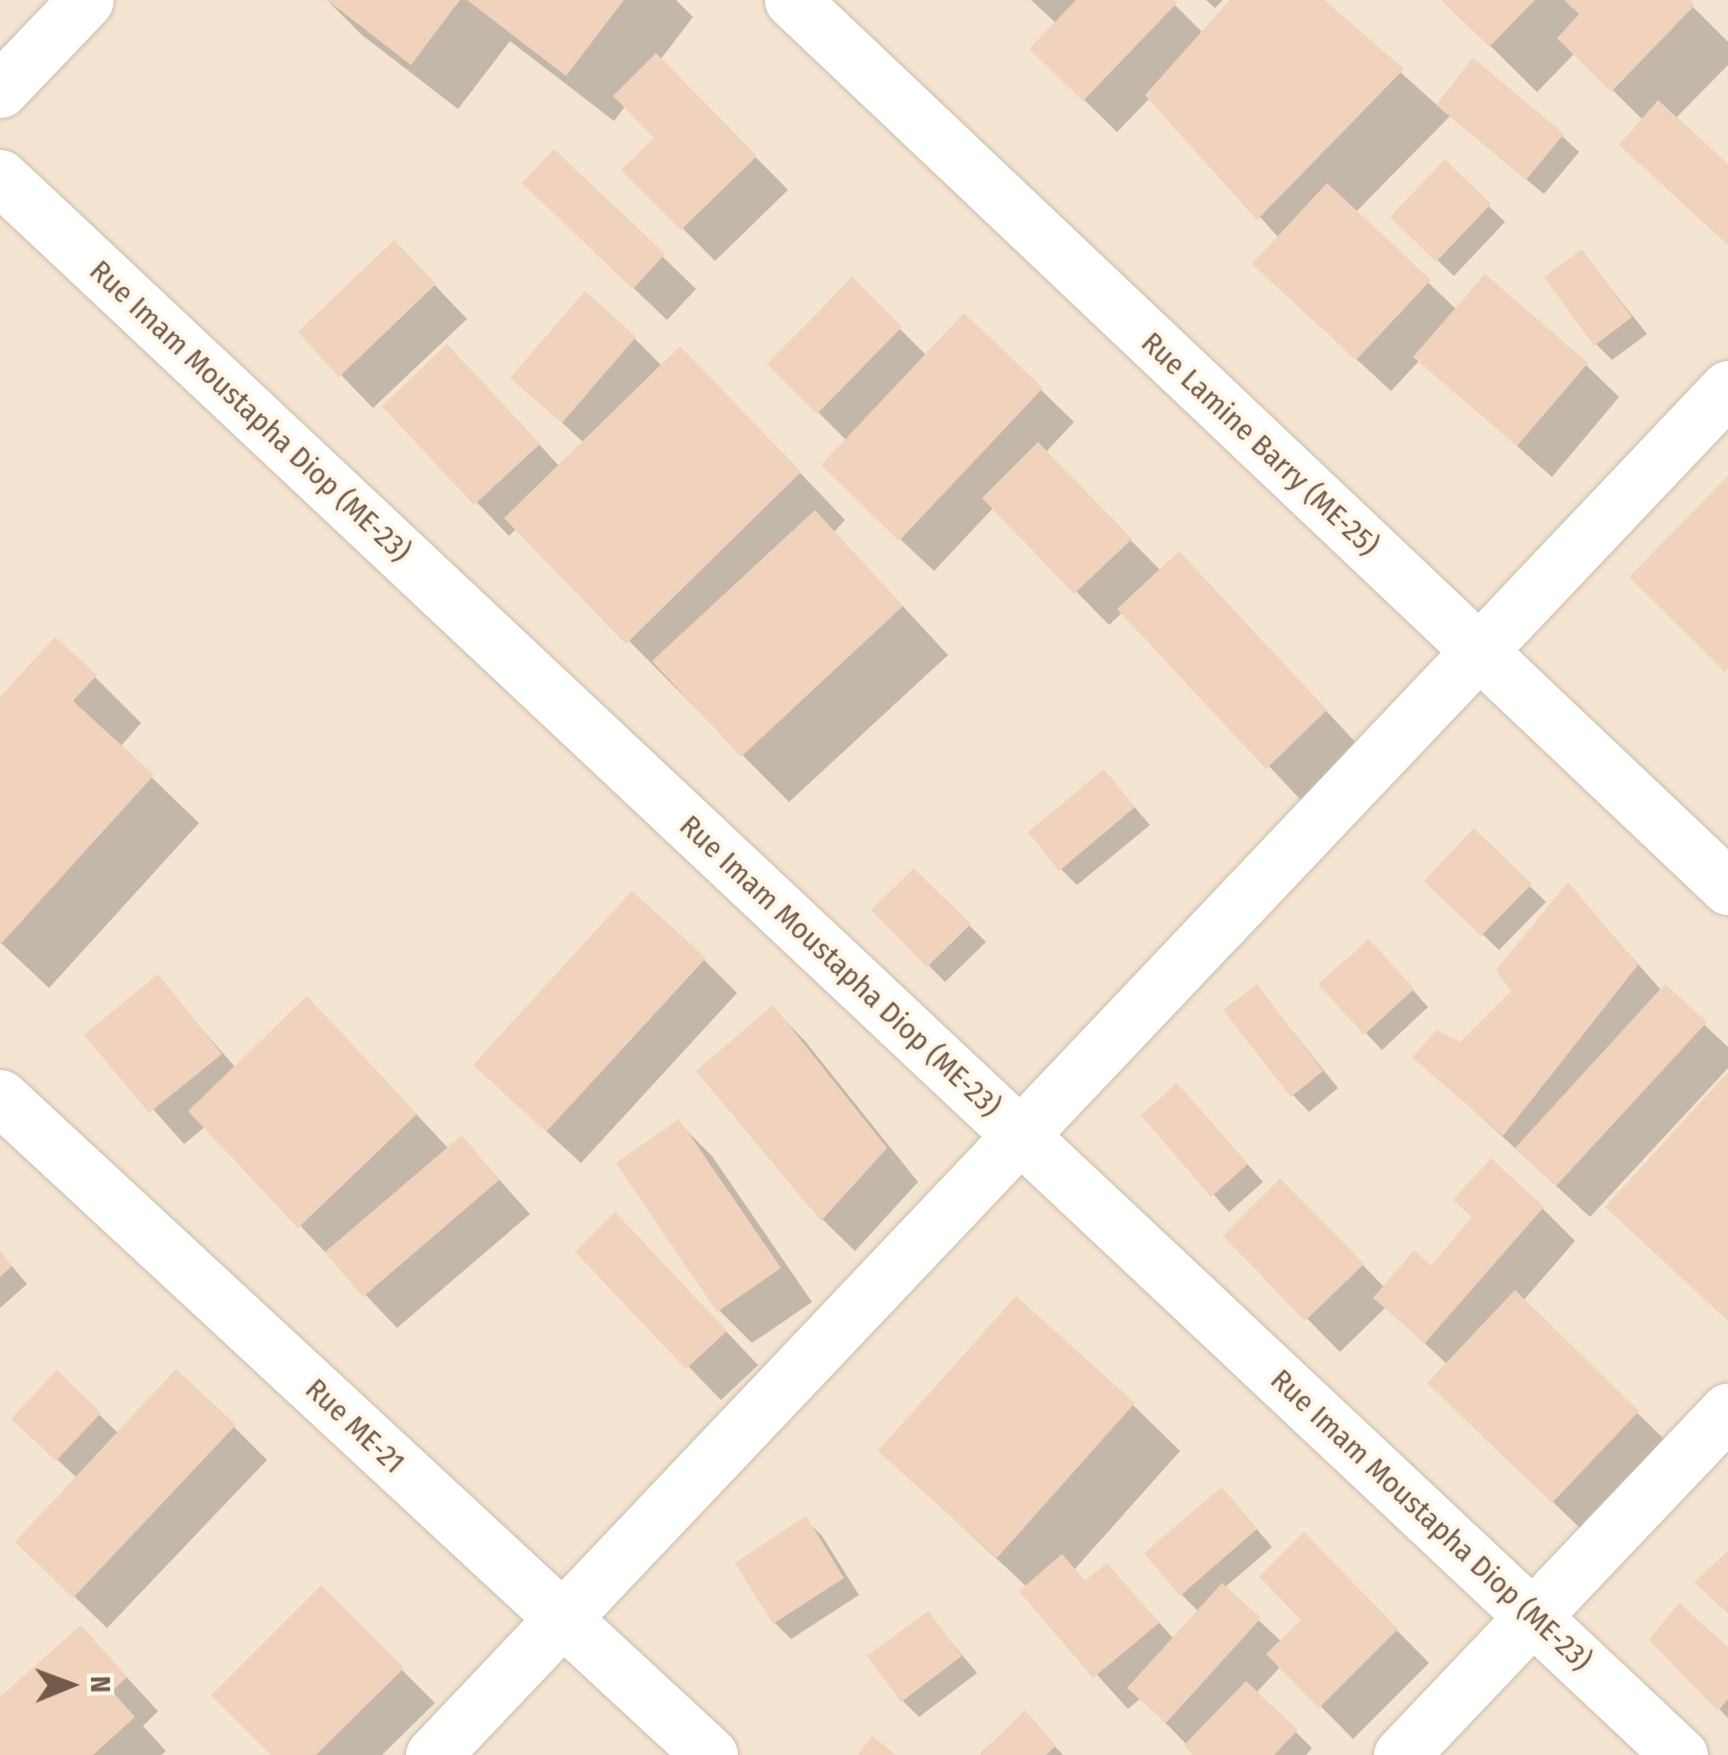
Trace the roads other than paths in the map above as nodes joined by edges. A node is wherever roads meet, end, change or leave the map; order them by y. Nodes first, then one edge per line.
1 (86, 0) edge
2 (792, 0) edge
3 (0, 90) edge
4 (0, 177) edge
5 (1728, 388) edge
6 (1478, 651) junction
7 (1728, 887) edge
8 (0, 1096) edge
9 (1020, 1136) junction
10 (1728, 1411) edge
11 (1532, 1616) junction
12 (563, 1618) junction
13 (432, 1755) edge
14 (710, 1755) edge
15 (1401, 1755) edge
16 (1680, 1755) edge

1 - 3 street
2 - 6 street, Rue Lamine Barry (ME-25)
4 - 9 street, Rue Imam Moustapha Diop (ME-23)
5 - 6 street
6 - 7 street, Rue Lamine Barry (ME-25)
6 - 9 street
8 - 12 street, Rue ME-21
9 - 11 street, Rue Imam Moustapha Diop (ME-23)
9 - 12 street
10 - 11 street
11 - 15 street
11 - 16 street, Rue Imam Moustapha Diop (ME-23)
12 - 13 street
12 - 14 street, Rue ME-21

